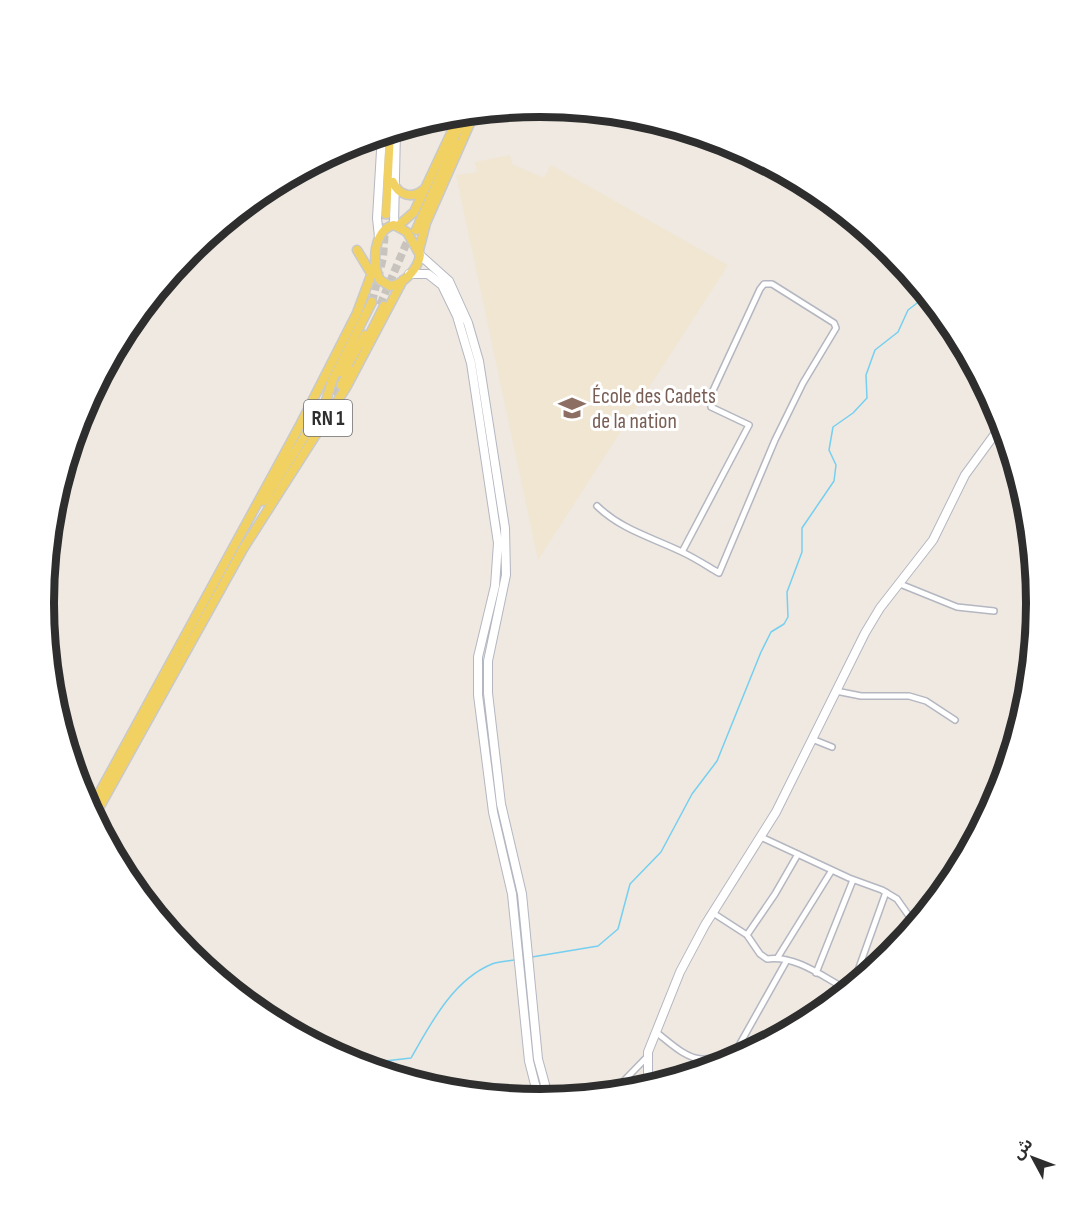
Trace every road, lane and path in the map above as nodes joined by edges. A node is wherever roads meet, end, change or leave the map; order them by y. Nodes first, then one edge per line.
1 (471, 122) edge
2 (463, 123) edge
3 (455, 125) edge
4 (396, 139) edge
5 (389, 141) edge
6 (383, 143) edge
7 (393, 182) junction
8 (425, 188) junction
9 (388, 219) junction
10 (414, 229) tunnel mouth
11 (379, 237) junction
12 (357, 250) dead end
13 (419, 253) junction
14 (376, 262) junction
15 (372, 276) junction
16 (406, 277) junction
17 (376, 303) junction
18 (339, 384) tunnel mouth
19 (299, 426) junction
20 (996, 433) edge
21 (310, 436) junction
22 (597, 506) dead end
23 (232, 548) junction
24 (682, 552) junction
25 (900, 584) junction
26 (994, 611) dead end
27 (836, 692) junction
28 (955, 720) dead end
29 (812, 739) junction
30 (832, 747) dead end
31 (96, 799) edge
32 (99, 807) edge
33 (760, 837) junction
34 (798, 855) junction
35 (832, 870) junction
36 (853, 879) junction
37 (886, 892) junction
38 (712, 913) junction
39 (911, 918) edge
40 (747, 935) junction
41 (778, 957) junction
42 (788, 960) junction
43 (857, 972) edge
44 (816, 973) junction
45 (841, 986) edge
46 (655, 1035) junction
47 (741, 1046) edge
48 (647, 1057) junction
49 (710, 1059) edge
50 (648, 1077) edge
51 (623, 1082) edge
52 (536, 1090) edge
53 (546, 1090) edge

1 - 13 main road
2 - 10 main road
3 - 8 main road
4 - 7 street
5 - 9 main road
6 - 9 street
7 - 8 main road
7 - 9 street
8 - 9 main road
9 - 11 street
9 - 11 main road
9 - 13 main road
11 - 14 main road
12 - 15 main road
13 - 16 main road
13 - 53 street
14 - 15 main road
14 - 16 main road
15 - 19 main road
16 - 21 main road, RN 1
16 - 52 street
17 - 18 main road
17 - 19 main road
17 - 21 main road
19 - 23 main road, RN 1
20 - 25 street
21 - 23 main road
21 - 32 main road, RN 1
22 - 24 street
23 - 31 main road, RN 1
24 - 24 street
25 - 26 street
25 - 27 street
27 - 28 street
27 - 29 street
29 - 30 street
29 - 33 street
33 - 34 street
33 - 38 street
34 - 35 street
34 - 40 street
35 - 36 street
35 - 41 street
36 - 37 street
36 - 44 street
37 - 39 street
37 - 43 street
38 - 40 street
38 - 46 street
40 - 41 street
41 - 42 street
42 - 44 street
42 - 47 street
44 - 45 street
46 - 48 street
46 - 49 street
48 - 50 street
48 - 51 street

